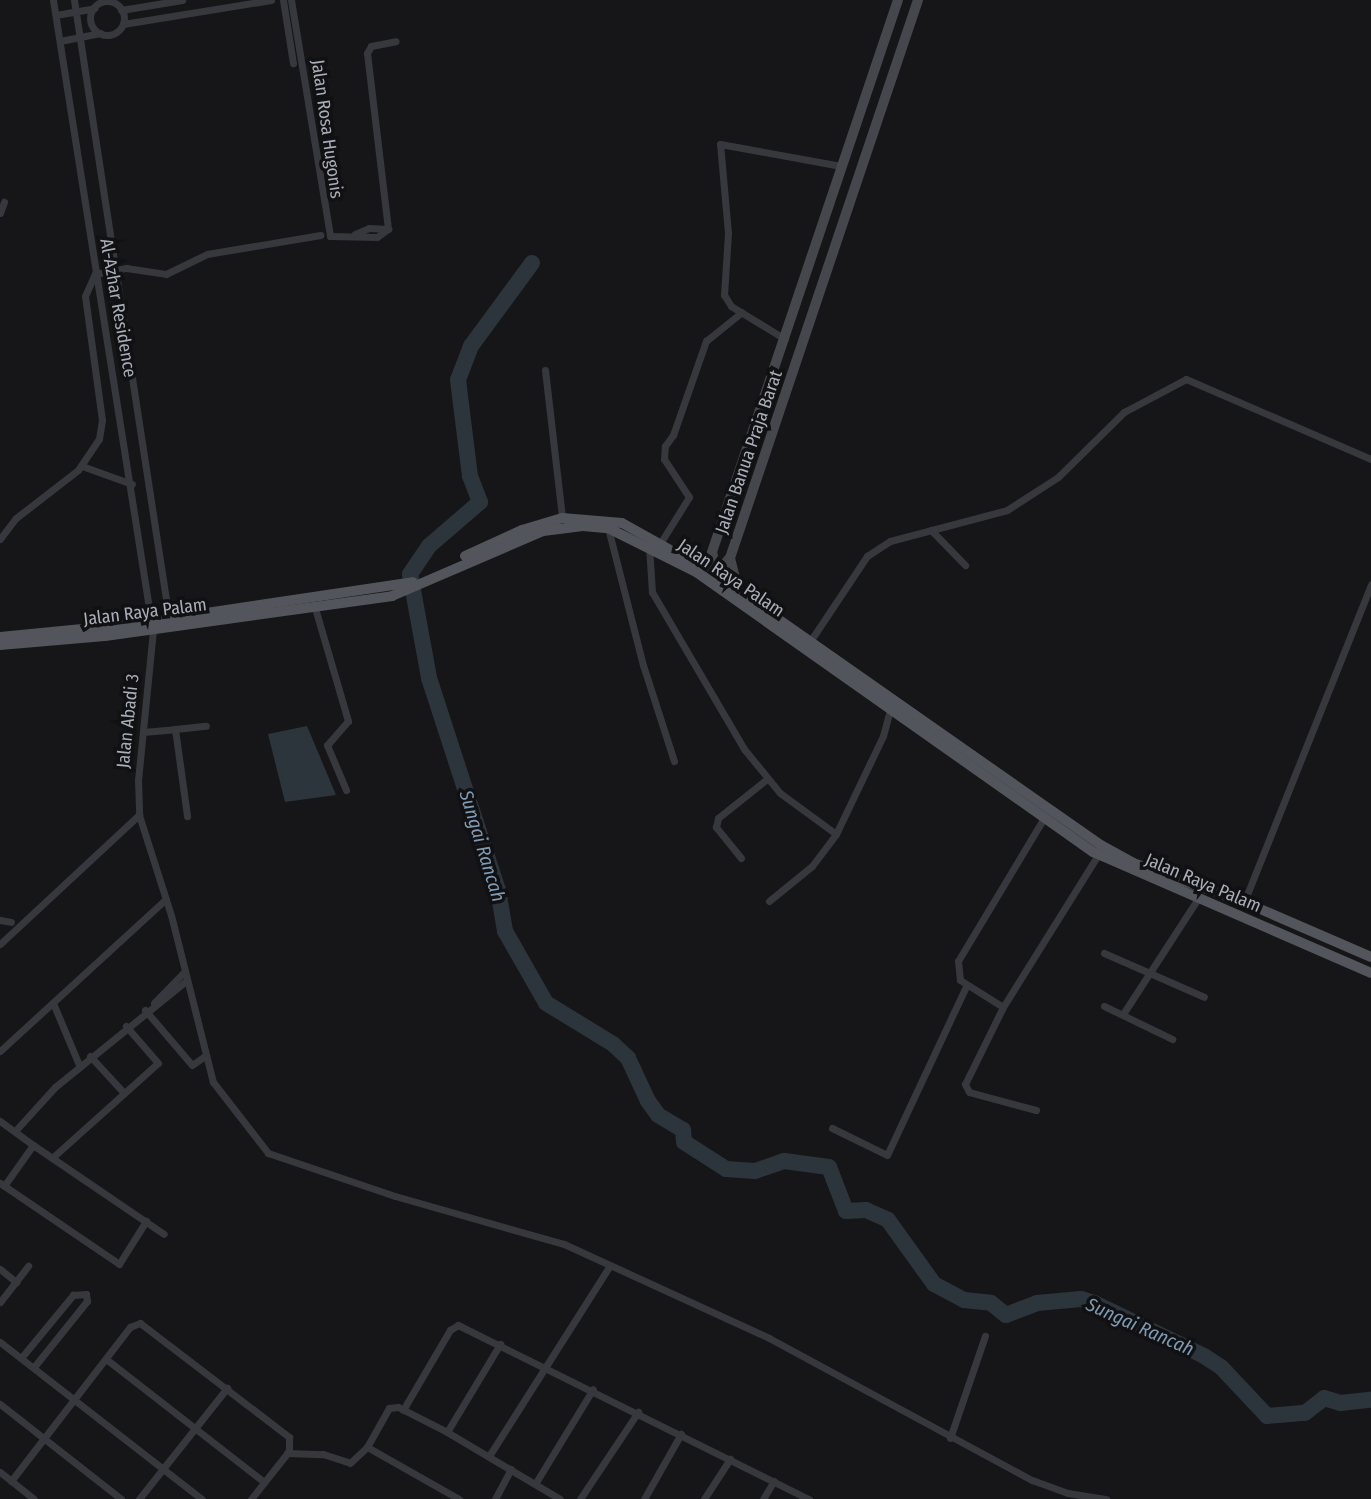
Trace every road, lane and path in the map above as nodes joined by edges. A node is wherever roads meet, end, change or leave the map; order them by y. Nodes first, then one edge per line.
1 (53, 0) edge
2 (74, 0) edge
3 (182, 0) edge
4 (271, 0) edge
5 (283, 0) edge
6 (291, 0) edge
7 (898, 0) edge
8 (918, 0) edge
9 (111, 1) edge
10 (148, 5) junction
11 (94, 8) junction
12 (121, 10) junction
13 (76, 11) junction
14 (56, 15) junction
15 (150, 20) junction
16 (122, 24) junction
17 (100, 33) junction
18 (81, 37) junction
19 (60, 41) junction
20 (396, 41) dead end
21 (293, 63) dead end
22 (841, 166) junction
23 (5, 202) dead end
24 (0, 213) edge
25 (320, 235) dead end
26 (111, 253) junction
27 (93, 256) junction
28 (114, 268) junction
29 (95, 273) junction
30 (742, 312) junction
31 (785, 338) junction
32 (545, 370) dead end
33 (1371, 458) edge
34 (82, 466) junction
35 (132, 484) junction
36 (562, 518) junction
37 (608, 528) junction
38 (931, 530) junction
39 (0, 539) edge
40 (661, 542) junction
41 (650, 545) junction
42 (712, 552) junction
43 (730, 558) junction
44 (965, 565) dead end
45 (694, 567) junction
46 (715, 575) junction
47 (425, 580) junction
48 (1371, 584) edge
49 (411, 586) junction
50 (739, 591) junction
51 (726, 593) junction
52 (316, 608) junction
53 (236, 614) junction
54 (169, 619) junction
55 (152, 625) junction
56 (0, 637) edge
57 (809, 643) junction
58 (0, 645) edge
59 (890, 710) junction
60 (206, 726) dead end
61 (175, 729) junction
62 (143, 732) junction
63 (674, 761) dead end
64 (767, 779) junction
65 (1001, 781) junction
66 (346, 789) dead end
67 (139, 815) junction
68 (187, 816) dead end
69 (1044, 818) junction
70 (836, 834) junction
71 (1098, 855) junction
72 (741, 858) dead end
73 (166, 899) junction
74 (1197, 900) junction
75 (769, 901) dead end
76 (1244, 902) junction
77 (0, 920) edge
78 (11, 922) dead end
79 (0, 944) edge
80 (1104, 953) dead end
81 (1371, 957) edge
82 (1150, 971) junction
83 (184, 972) junction
84 (1371, 973) edge
85 (186, 981) junction
86 (966, 986) junction
87 (1204, 997) dead end
88 (53, 1003) junction
89 (154, 1003) junction
90 (1104, 1006) dead end
91 (1003, 1007) junction
92 (145, 1010) junction
93 (1123, 1014) junction
94 (126, 1026) junction
95 (1172, 1040) dead end
96 (0, 1051) edge
97 (90, 1056) junction
98 (205, 1056) junction
99 (79, 1065) junction
100 (124, 1093) junction
101 (1036, 1110) dead end
102 (0, 1121) edge
103 (832, 1128) dead end
104 (15, 1131) junction
105 (33, 1145) junction
106 (52, 1158) junction
107 (2, 1184) edge
108 (146, 1221) junction
109 (164, 1234) dead end
110 (610, 1265) junction
111 (28, 1266) dead end
112 (0, 1269) edge
113 (16, 1282) junction
114 (0, 1302) edge
115 (61, 1309) junction
116 (73, 1318) junction
117 (985, 1336) dead end
118 (37, 1338) junction
119 (0, 1342) edge
120 (500, 1344) junction
121 (49, 1349) junction
122 (22, 1358) junction
123 (106, 1359) junction
124 (546, 1365) junction
125 (34, 1367) junction
126 (227, 1388) junction
127 (593, 1389) junction
128 (75, 1398) junction
129 (0, 1404) edge
130 (403, 1410) junction
131 (638, 1412) junction
132 (195, 1429) junction
133 (447, 1432) junction
134 (681, 1434) junction
135 (950, 1438) junction
136 (43, 1440) junction
137 (367, 1447) junction
138 (287, 1453) junction
139 (489, 1456) junction
140 (730, 1458) junction
141 (163, 1469) junction
142 (511, 1469) junction
143 (0, 1472) edge
144 (12, 1481) junction
145 (774, 1481) junction
146 (264, 1482) junction
147 (535, 1484) junction
148 (34, 1499) edge
149 (121, 1499) edge
150 (139, 1499) edge
151 (202, 1499) edge
152 (251, 1499) edge
153 (459, 1499) edge
154 (495, 1499) edge
155 (560, 1499) edge
156 (580, 1499) edge
157 (644, 1499) edge
158 (704, 1499) edge
159 (763, 1499) edge
160 (809, 1499) edge
161 (1102, 1499) edge

1 - 14 street, Al-Azhar Residence
2 - 13 street, Al-Azhar Residence
3 - 10 street
4 - 15 street
5 - 21 street, Jalan Rosa Hugonis
6 - 20 street, Jalan Rosa Hugonis
7 - 22 street, Jalan Banua Praja Barat
8 - 43 street, Jalan Banua Praja Barat
9 - 11 street
9 - 12 street
10 - 12 street
10 - 15 street
11 - 13 street
11 - 17 street
12 - 16 street
13 - 14 street
13 - 18 street, Al-Azhar Residence
14 - 19 street, Al-Azhar Residence
15 - 16 street
16 - 17 street
17 - 18 street
18 - 19 street
18 - 26 street, Al-Azhar Residence
19 - 27 street, Al-Azhar Residence
22 - 30 street
22 - 31 street, Jalan Banua Praja Barat
23 - 24 street
25 - 28 street
26 - 27 street
26 - 28 street, Al-Azhar Residence
27 - 29 street, Al-Azhar Residence
28 - 29 street
28 - 54 street, Al-Azhar Residence
29 - 34 street
29 - 35 street, Al-Azhar Residence
30 - 31 street
30 - 40 street
31 - 42 street, Jalan Banua Praja Barat
32 - 36 street
33 - 38 street
34 - 35 street
34 - 39 street
35 - 55 street, Al-Azhar Residence
36 - 40 main road, Jalan Raya Palam
36 - 47 main road, Jalan Raya Palam
37 - 41 main road, Jalan Raya Palam
37 - 47 main road, Jalan Raya Palam
37 - 63 street
38 - 44 street
38 - 57 street
40 - 45 main road, Jalan Raya Palam
41 - 45 main road, Jalan Raya Palam
41 - 64 street
42 - 45 street
42 - 46 street, Jalan Banua Praja Barat
43 - 46 street, Jalan Banua Praja Barat
43 - 50 street
45 - 46 main road, Jalan Raya Palam
45 - 51 main road, Jalan Raya Palam
46 - 50 main road, Jalan Raya Palam
46 - 51 street
47 - 49 main road, Jalan Raya Palam
48 - 76 street
49 - 52 main road, Jalan Raya Palam
49 - 53 main road, Jalan Raya Palam
50 - 57 main road, Jalan Raya Palam
51 - 59 main road, Jalan Raya Palam
52 - 53 main road, Jalan Raya Palam
52 - 66 street
53 - 54 main road, Jalan Raya Palam
53 - 55 main road, Jalan Raya Palam
54 - 55 main road, Jalan Raya Palam
55 - 56 main road, Jalan Raya Palam
55 - 58 main road, Jalan Raya Palam
55 - 62 street, Jalan Abadi 3
57 - 65 main road, Jalan Raya Palam
59 - 65 main road, Jalan Raya Palam
59 - 70 street
60 - 61 street
61 - 62 street
61 - 68 street
62 - 67 street, Jalan Abadi 3
64 - 70 street
64 - 72 street
65 - 69 main road, Jalan Raya Palam
65 - 76 main road, Jalan Raya Palam
67 - 73 street
67 - 79 street
69 - 71 main road, Jalan Raya Palam
69 - 86 street
70 - 75 street
71 - 74 main road, Jalan Raya Palam
71 - 91 street
73 - 83 street
73 - 88 street
74 - 82 street
74 - 84 main road, Jalan Raya Palam
76 - 81 main road, Jalan Raya Palam
77 - 78 street
80 - 82 street
82 - 87 street
82 - 93 street
83 - 85 street
83 - 89 street
85 - 89 street
85 - 98 street
86 - 91 street
86 - 103 street
88 - 96 street
88 - 99 street
89 - 92 street
90 - 93 street
91 - 101 street
92 - 94 street
92 - 98 street
93 - 95 street
94 - 97 street
94 - 100 street
97 - 99 street
97 - 100 street
98 - 110 street
99 - 104 street
100 - 106 street
102 - 104 street
104 - 105 street
105 - 106 street
105 - 107 street
106 - 108 street
107 - 108 street
108 - 109 street
110 - 124 street
110 - 135 street
111 - 113 street
112 - 113 street
113 - 114 street
115 - 116 street
115 - 116 street
115 - 118 street
116 - 121 street
117 - 135 street
118 - 121 street
118 - 122 street
119 - 122 street
120 - 124 street
120 - 130 street
120 - 133 street
121 - 125 street
122 - 125 street
123 - 126 street
123 - 128 street
123 - 132 street
124 - 127 street
124 - 139 street
125 - 128 street
126 - 132 street
126 - 138 street
127 - 131 street
127 - 147 street
128 - 136 street
128 - 141 street
129 - 136 street
130 - 133 street
130 - 137 street
131 - 134 street
131 - 156 street
132 - 141 street
132 - 146 street
133 - 139 street
134 - 140 street
134 - 157 street
135 - 161 street
136 - 144 street
136 - 149 street
137 - 138 street
137 - 153 street
138 - 146 street
139 - 142 street
140 - 145 street
140 - 158 street
141 - 150 street
141 - 151 street
142 - 147 street
142 - 154 street
143 - 144 street
144 - 148 street
145 - 159 street
145 - 160 street
146 - 152 street
147 - 155 street

